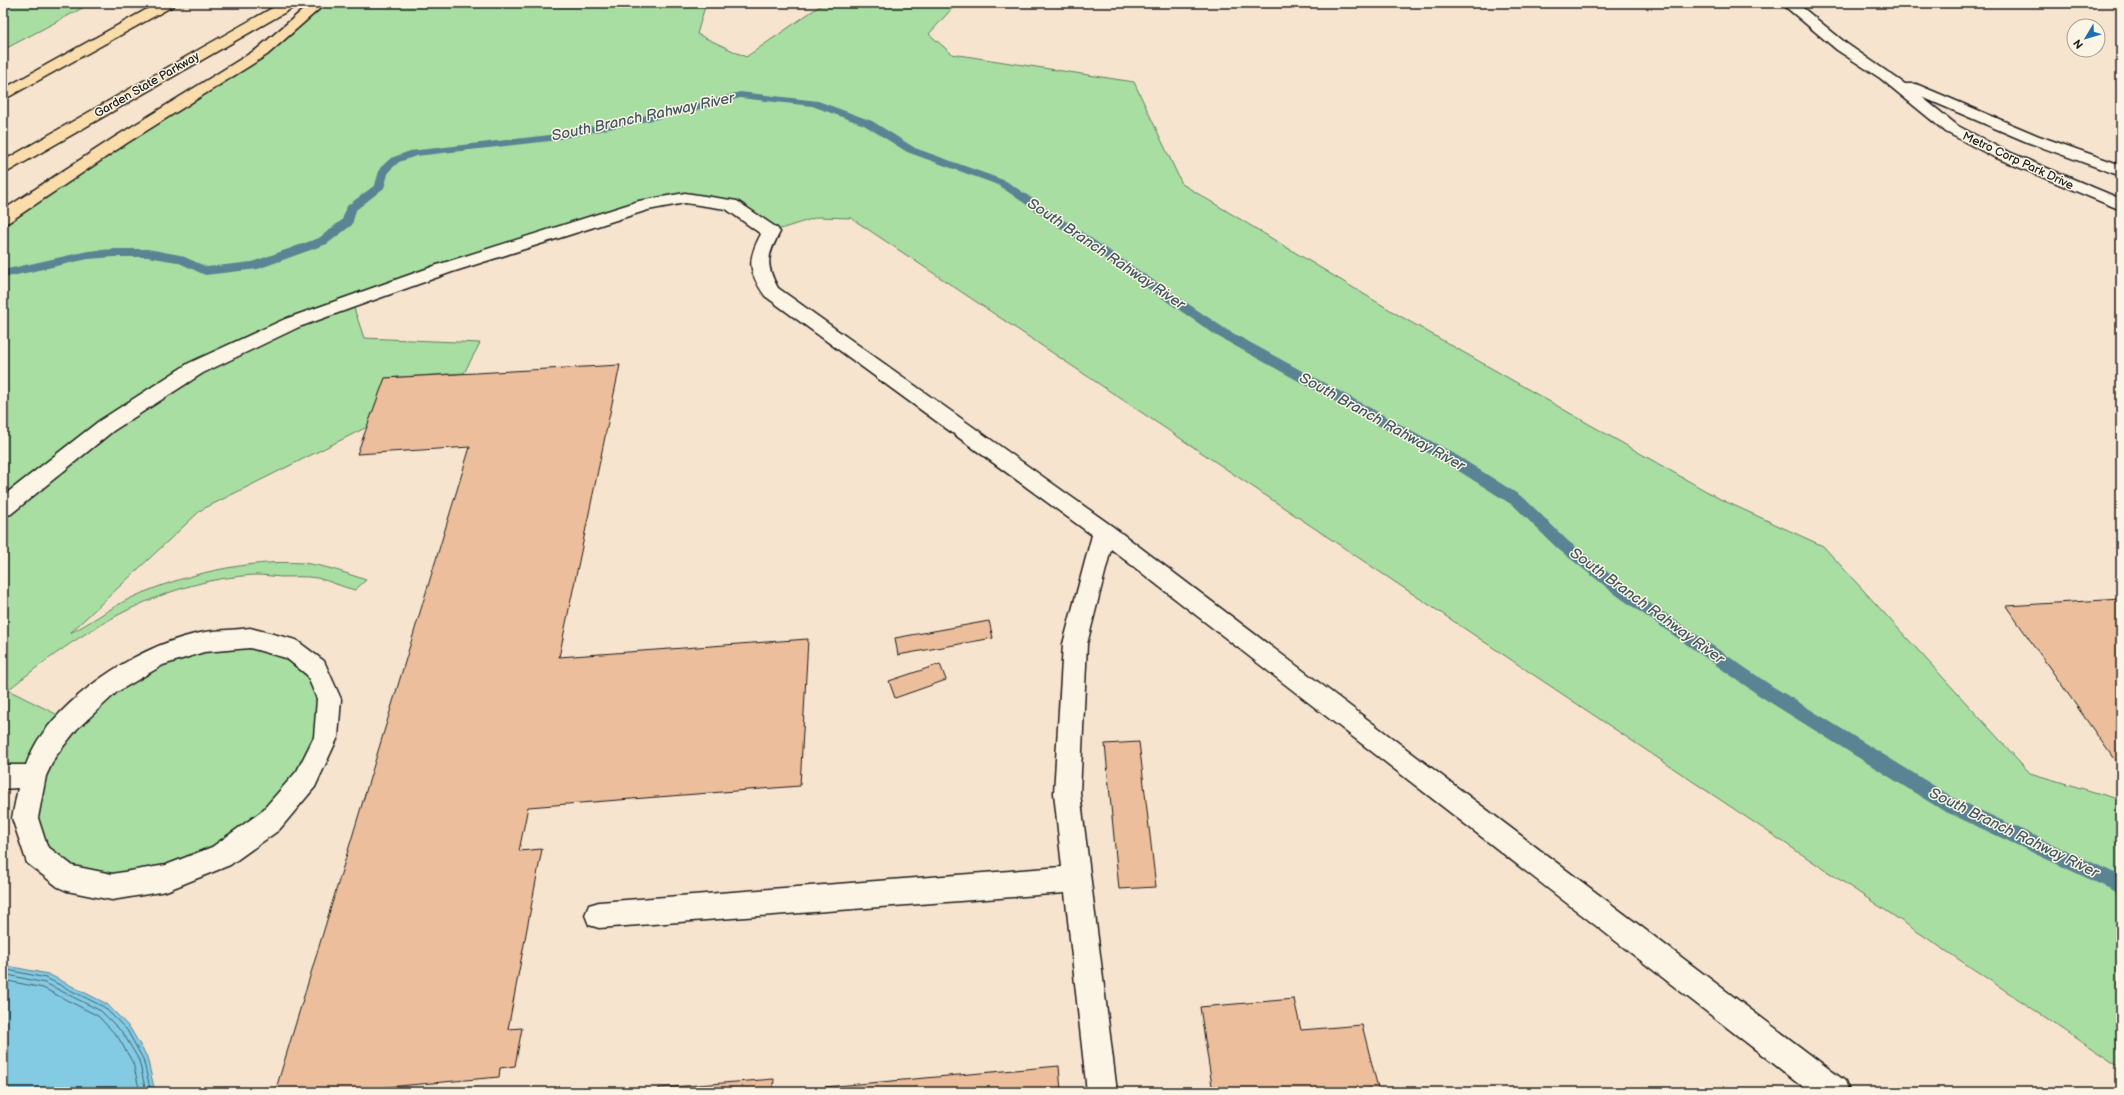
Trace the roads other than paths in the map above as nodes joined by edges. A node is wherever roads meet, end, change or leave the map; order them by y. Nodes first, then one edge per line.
1 (168, 3) edge
2 (291, 3) edge
3 (319, 3) edge
4 (1788, 3) edge
5 (1885, 75) junction
6 (3, 95) edge
7 (3, 168) edge
8 (2121, 171) edge
9 (2121, 205) edge
10 (3, 218) edge
11 (3, 508) edge
12 (1104, 532) junction
13 (3, 776) edge
14 (33, 776) junction
15 (1077, 879) junction
16 (599, 915) dead end
17 (1102, 1092) edge
18 (1834, 1092) edge

1 - 6 highway
2 - 7 highway, Garden State Parkway
3 - 10 highway
4 - 5 lane, Metro Corp Park Drive
5 - 8 lane, Metro Corp Park Drive
5 - 9 lane, Metro Corp Park Drive
11 - 12 lane
12 - 15 lane
12 - 18 lane
13 - 14 lane
14 - 14 lane
15 - 16 lane
15 - 17 lane

